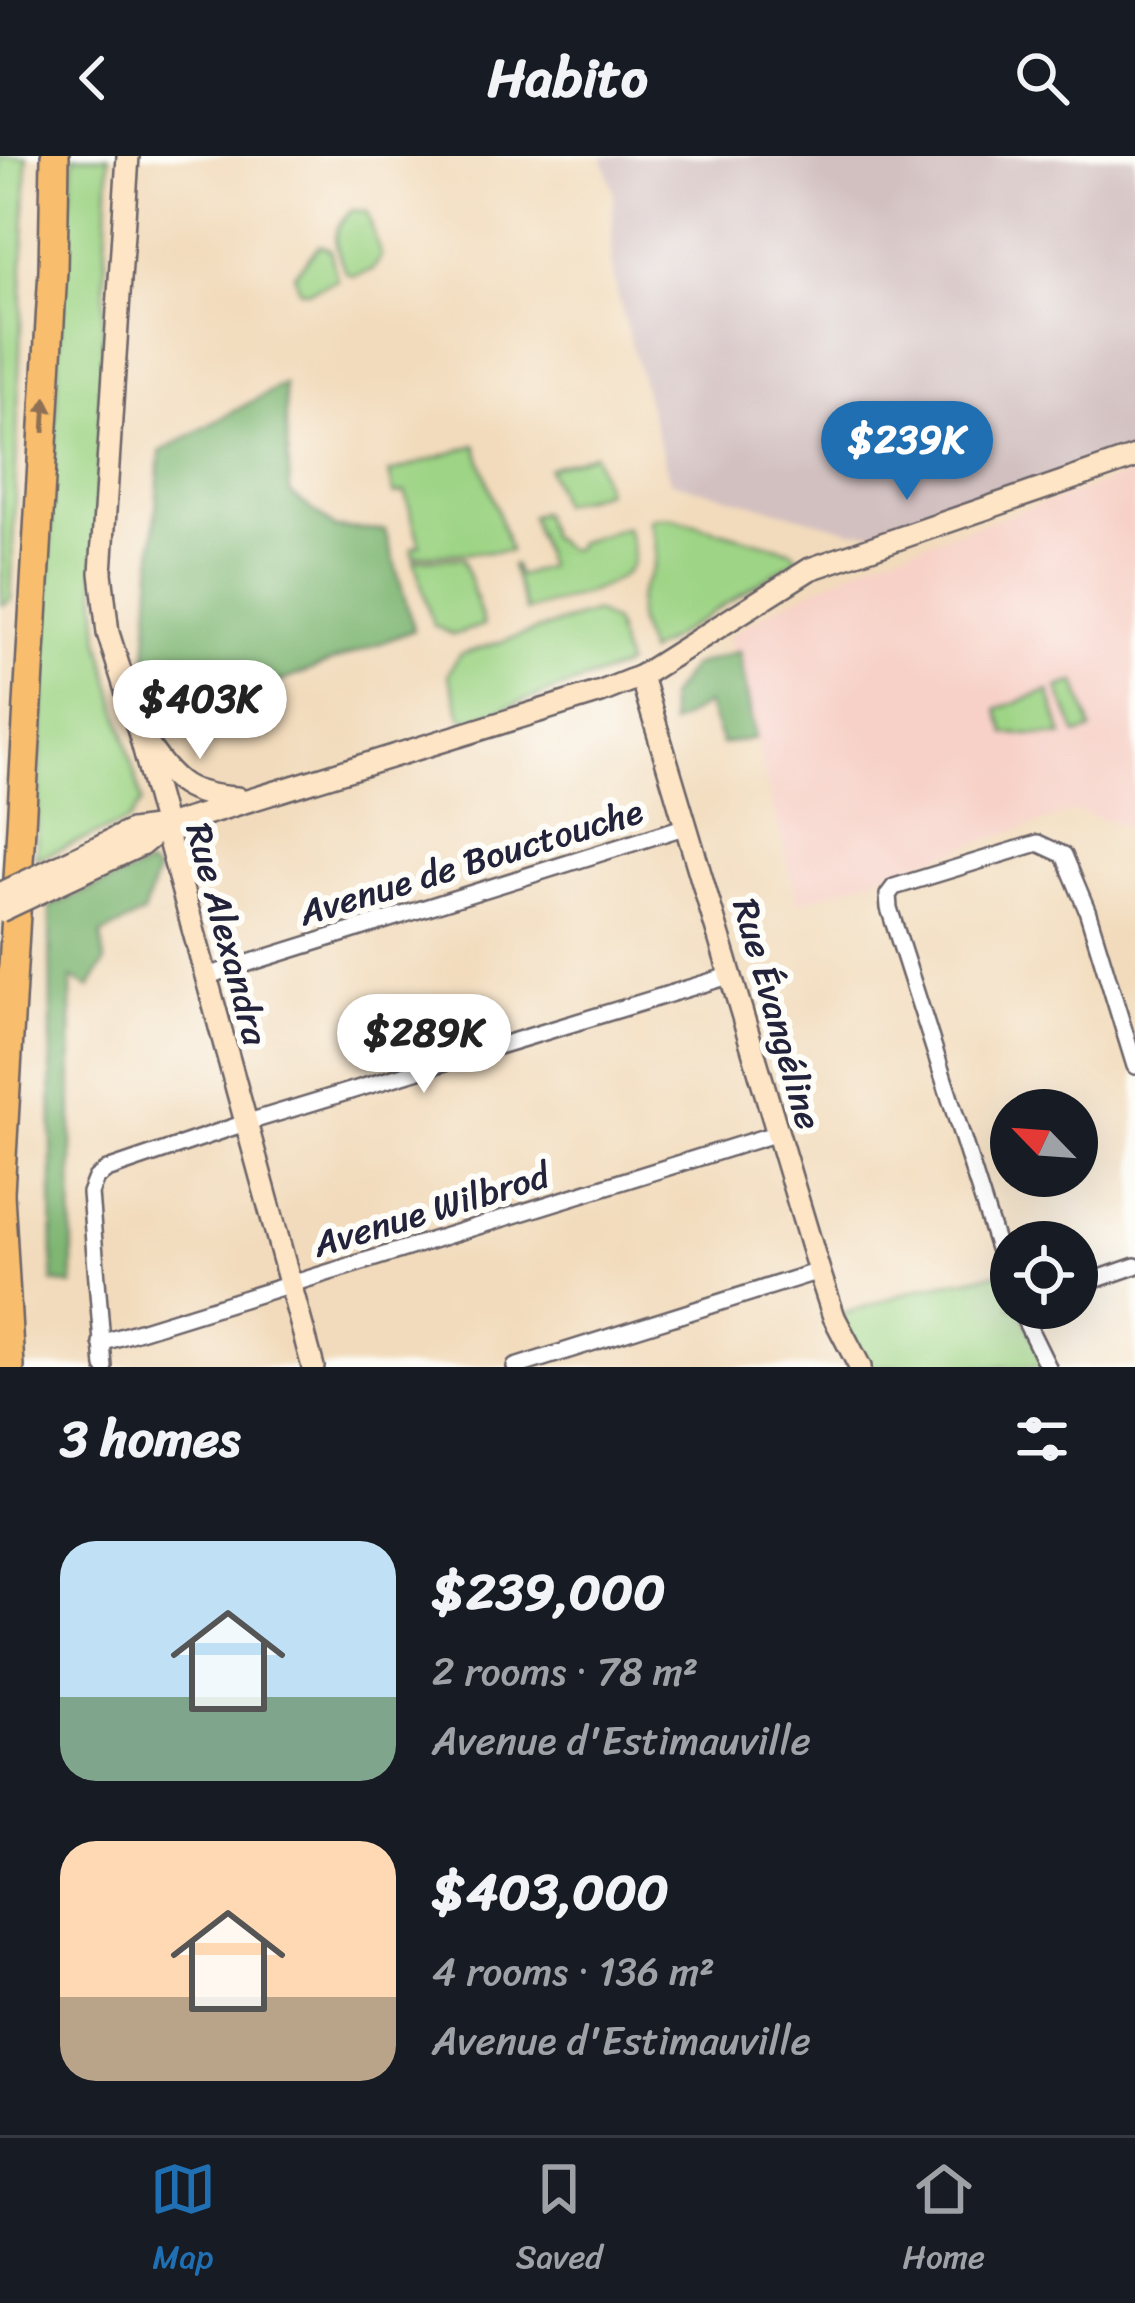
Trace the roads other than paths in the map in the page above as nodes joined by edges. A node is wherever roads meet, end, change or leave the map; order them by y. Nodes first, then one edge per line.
1 (55, 156) edge
2 (128, 156) edge
3 (1135, 457) edge
4 (641, 676) junction
5 (140, 735) junction
6 (256, 799) junction
7 (687, 826) junction
8 (164, 827) junction
9 (70, 869) junction
10 (0, 894) edge
11 (0, 911) edge
12 (731, 975) junction
13 (204, 976) junction
14 (1135, 1066) edge
15 (245, 1124) junction
16 (778, 1133) junction
17 (0, 1193) edge
18 (990, 1223) edge
19 (1135, 1267) edge
20 (818, 1271) junction
21 (1098, 1279) edge
22 (290, 1285) junction
23 (1029, 1329) edge
24 (101, 1343) junction
25 (10, 1367) edge
26 (104, 1367) edge
27 (313, 1367) edge
28 (515, 1367) edge
29 (860, 1367) edge
30 (1048, 1367) edge

17 -> 1 highway
2 - 5 main road, Rue Alexandra
3 - 4 main road
4 - 6 main road
4 - 7 main road, Rue Évangéline
5 - 6 main road
5 - 8 main road, Rue Alexandra
6 - 8 main road
7 - 12 main road, Rue Évangéline
7 - 13 street, Avenue de Bouctouche
8 - 9 main road
8 - 13 main road, Rue Alexandra
9 - 10 main road, bridge
9 - 11 main road, bridge
12 - 15 street
12 - 16 main road, Rue Évangéline
13 - 15 main road, Rue Alexandra
14 - 18 street
15 - 22 main road, Rue Alexandra
15 - 24 street
16 - 20 main road, Rue Évangéline
16 - 22 street, Avenue Wilbrod
17 - 25 highway
19 - 21 street
20 - 28 street
20 - 29 main road, Rue Évangéline
22 - 24 street, Avenue Wilbrod
22 - 27 main road, Rue Alexandra
23 - 30 street
24 - 26 street

